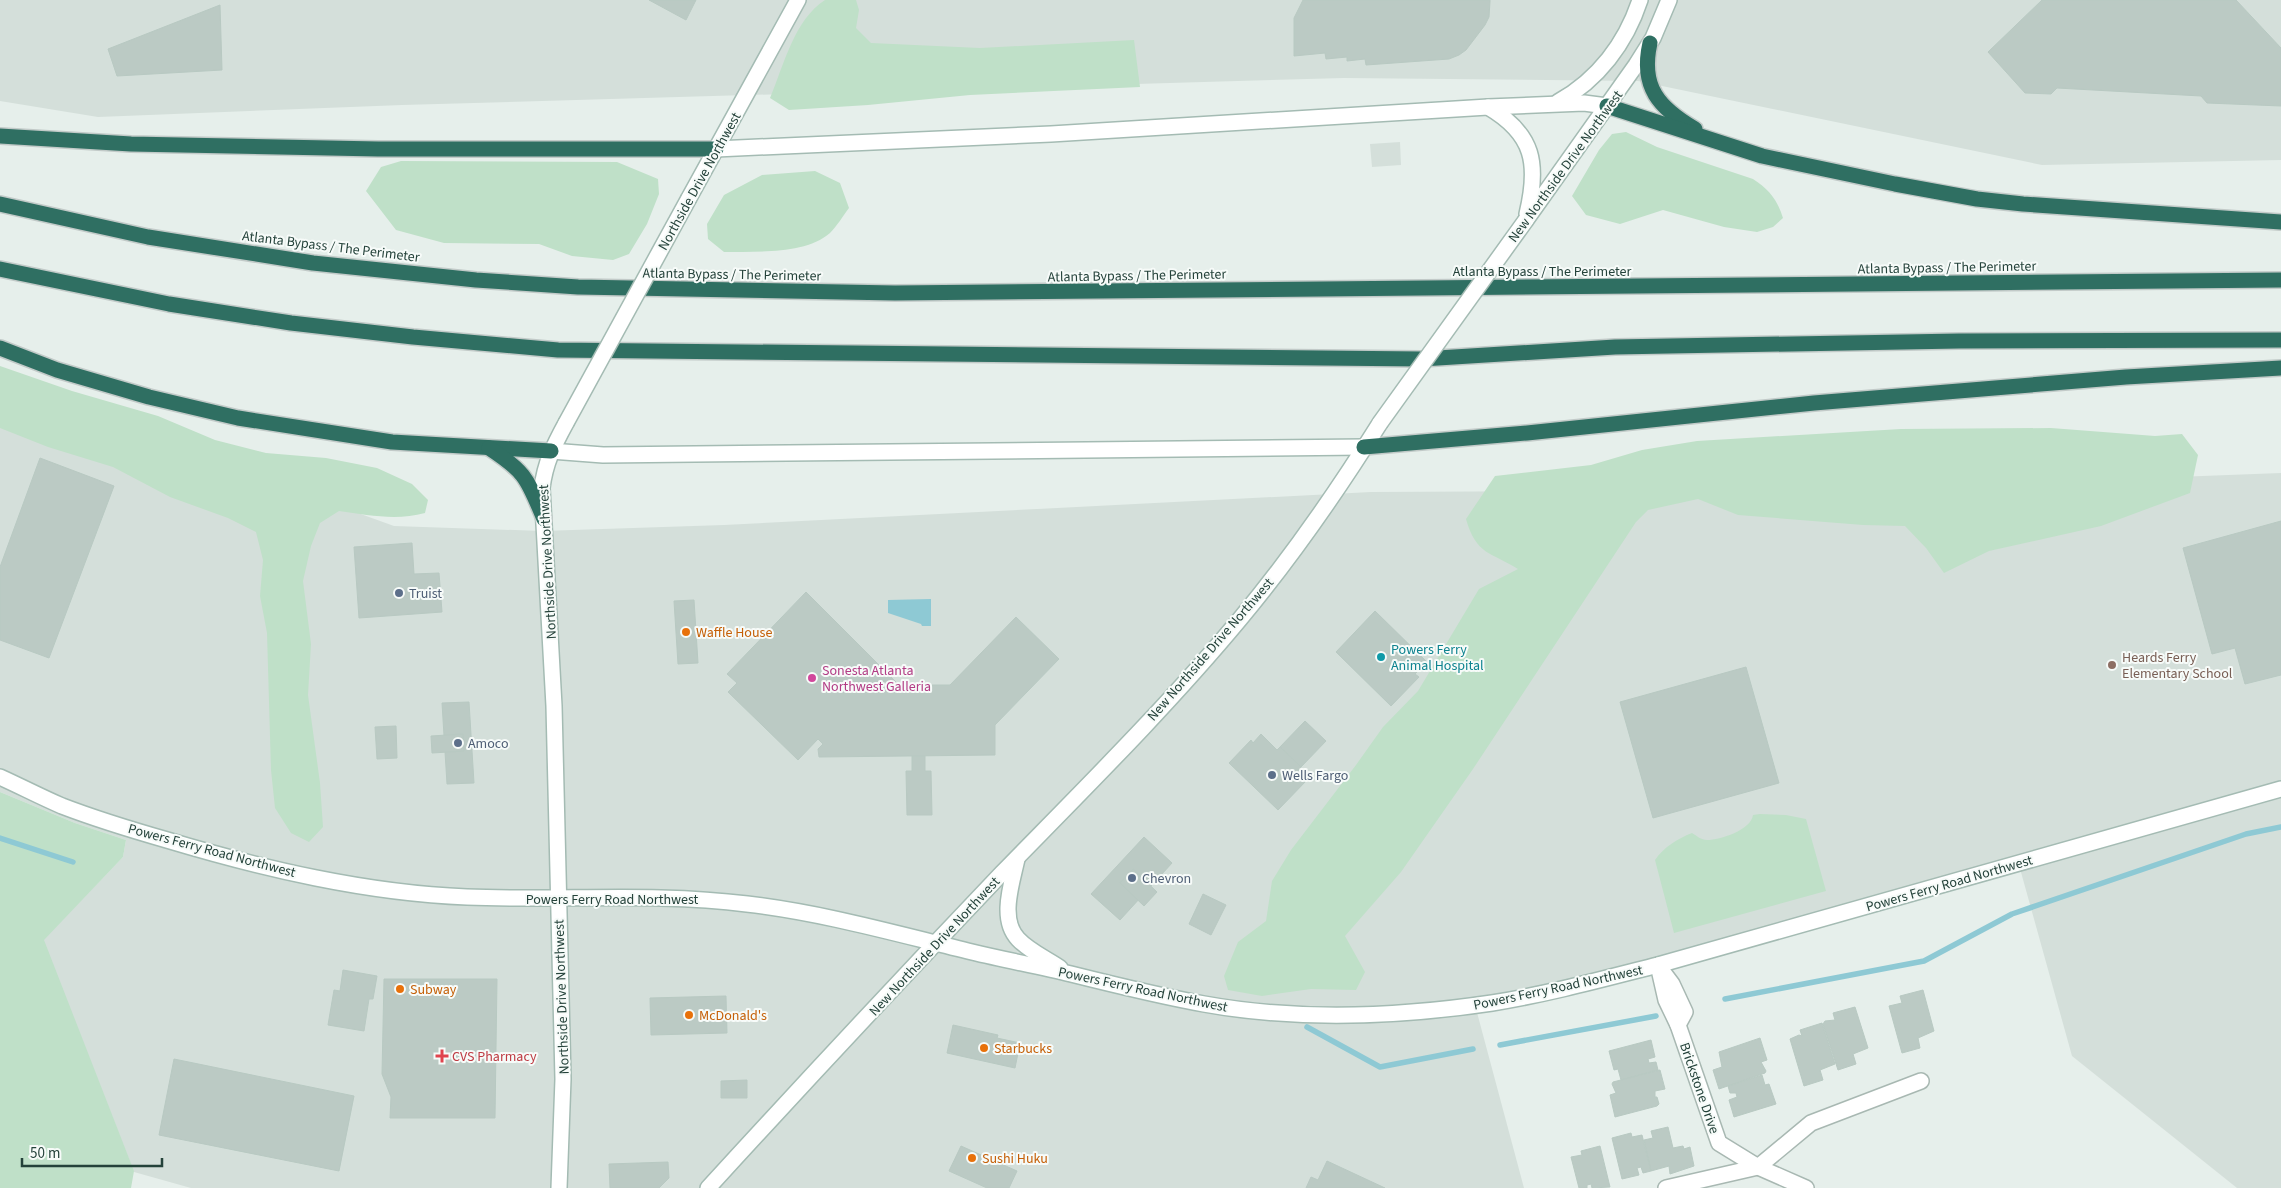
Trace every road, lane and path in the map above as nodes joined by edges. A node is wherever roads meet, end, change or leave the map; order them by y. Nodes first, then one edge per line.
1 (798, 0) edge
2 (1640, 0) edge
3 (1669, 0) edge
4 (1650, 43) junction
5 (1554, 104) junction
6 (1607, 106) junction
7 (1488, 107) junction
8 (0, 136) edge
9 (1718, 143) junction
10 (716, 150) junction
11 (0, 204) edge
12 (1526, 220) junction
13 (2281, 222) edge
14 (0, 269) edge
15 (2281, 280) edge
16 (2281, 340) edge
17 (0, 348) edge
18 (2281, 368) edge
19 (488, 447) junction
20 (1364, 447) junction
21 (551, 451) junction
22 (544, 519) junction
23 (0, 777) edge
24 (2281, 789) edge
25 (1017, 858) junction
26 (558, 899) junction
27 (936, 943) junction
28 (1658, 965) junction
29 (1069, 974) junction
30 (1921, 1081) dead end
31 (1758, 1167) junction
32 (559, 1188) edge
33 (708, 1188) edge
34 (1666, 1188) edge
35 (1806, 1188) edge

1 - 10 main road, Northside Drive Northwest
2 - 5 main road, New Northside Drive Northwest
3 - 4 main road, New Northside Drive Northwest
4 - 6 main road, New Northside Drive Northwest
4 - 9 highway
5 - 6 main road
5 - 7 main road
6 - 9 highway
6 - 12 main road, New Northside Drive Northwest
7 - 10 main road
7 - 12 main road
8 - 10 highway
9 - 13 highway
10 - 21 main road, Northside Drive Northwest, bridge
11 - 15 highway, Atlanta Bypass / The Perimeter
12 - 20 main road, New Northside Drive Northwest, bridge
14 - 16 highway
17 - 19 highway
18 - 20 highway
19 - 21 highway
19 - 22 highway
20 - 21 main road
20 - 25 main road, New Northside Drive Northwest
21 - 22 main road, Northside Drive Northwest
22 - 26 main road, Northside Drive Northwest
23 - 26 main road, Powers Ferry Road Northwest
24 - 28 main road, Powers Ferry Road Northwest
25 - 27 main road, New Northside Drive Northwest
25 - 29 main road
26 - 27 main road, Powers Ferry Road Northwest
26 - 32 main road, Northside Drive Northwest
27 - 29 main road, Powers Ferry Road Northwest
27 - 33 main road, New Northside Drive Northwest
28 - 29 main road, Powers Ferry Road Northwest
28 - 31 main road, Brickstone Drive
30 - 31 main road
31 - 34 main road
31 - 35 main road, Brickstone Drive

